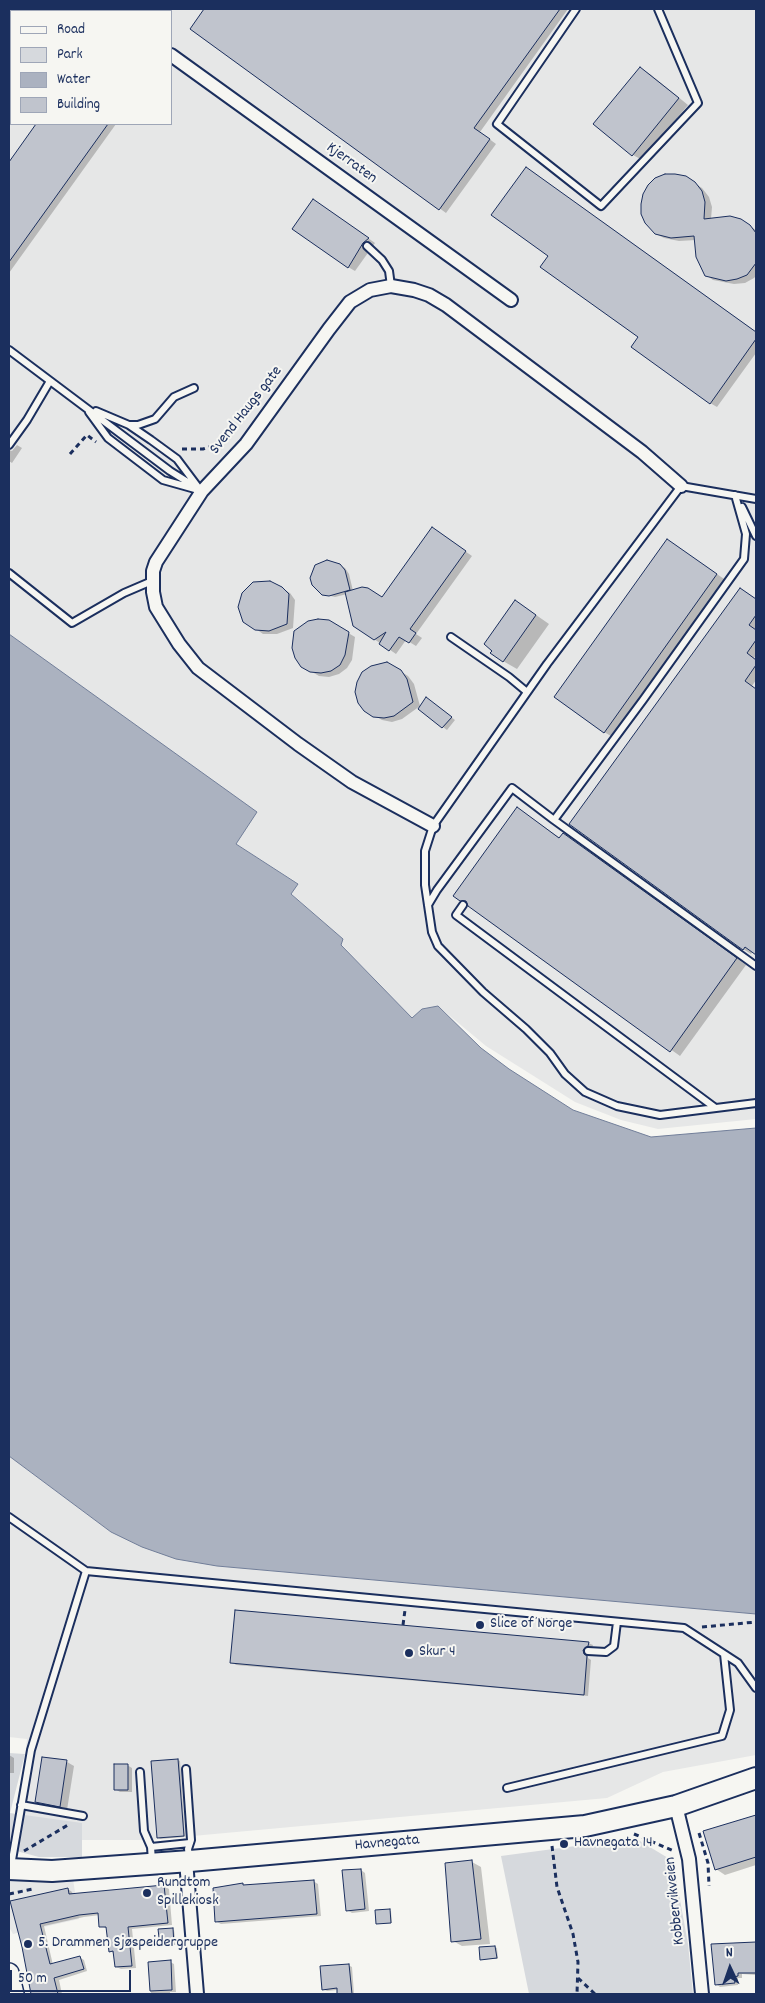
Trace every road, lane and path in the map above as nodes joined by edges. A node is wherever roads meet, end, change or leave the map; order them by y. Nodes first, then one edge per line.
1 (576, 9) edge
2 (658, 9) edge
3 (172, 56) edge
4 (367, 246) dead end
5 (391, 286) junction
6 (511, 300) dead end
7 (9, 350) edge
8 (50, 381) junction
9 (194, 388) dead end
10 (85, 407) junction
11 (129, 425) junction
12 (113, 427) junction
13 (9, 446) edge
14 (681, 486) junction
15 (202, 491) junction
16 (735, 495) junction
17 (756, 499) edge
18 (756, 536) edge
19 (9, 573) edge
20 (152, 581) junction
21 (450, 637) dead end
22 (527, 692) junction
23 (554, 820) junction
24 (432, 826) junction
25 (428, 905) junction
26 (464, 905) dead end
27 (756, 966) edge
28 (756, 1103) edge
29 (714, 1107) junction
30 (9, 1516) edge
31 (86, 1571) junction
32 (617, 1622) junction
33 (756, 1622) edge
34 (684, 1628) junction
35 (588, 1651) dead end
36 (724, 1654) junction
37 (756, 1688) edge
38 (186, 1769) dead end
39 (140, 1772) dead end
40 (756, 1778) edge
41 (507, 1788) dead end
42 (21, 1805) junction
43 (676, 1806) junction
44 (83, 1816) joint
45 (631, 1833) dead end
46 (552, 1843) dead end
47 (677, 1853) dead end
48 (188, 1855) junction
49 (152, 1856) junction
50 (10, 1866) edge
51 (9, 1973) edge
52 (578, 1978) junction
53 (14, 1994) edge
54 (197, 1994) edge
55 (576, 1994) edge
56 (595, 1994) edge
57 (702, 1994) edge

1 - 2 lane
3 - 6 street, Kjerraten
4 - 5 lane
5 - 14 street, Svend Haugs gate
5 - 15 street, Svend Haugs gate
7 - 8 lane
8 - 10 lane
8 - 13 lane
9 - 11 lane
10 - 11 lane
10 - 12 lane
10 - 15 lane
11 - 12 lane
11 - 15 lane
12 - 15 lane
14 - 16 lane
14 - 22 lane
15 - 20 street, Svend Haugs gate
16 - 17 lane
16 - 18 lane
16 - 23 lane
19 - 20 lane
20 - 24 street, Svend Haugs gate
21 - 22 lane
22 - 24 lane
23 - 25 lane
23 - 27 lane
24 - 25 lane
25 - 29 lane
26 - 29 lane
28 - 29 lane
30 - 31 lane
31 - 32 lane
31 - 42 lane
32 - 34 lane
32 - 35 lane
33 - 34 path
34 - 36 lane
36 - 37 lane
36 - 41 lane
38 - 48 lane
39 - 49 lane
40 - 43 main road, Havnegata
42 - 44 lane
42 - 50 lane
43 - 48 main road, Havnegata
43 - 57 street, Kobbervikveien
44 - 50 path
45 - 47 path
46 - 52 path
48 - 49 main road, Havnegata
48 - 54 street
49 - 50 main road, Havnegata
51 - 53 main road
52 - 55 path
52 - 56 path

